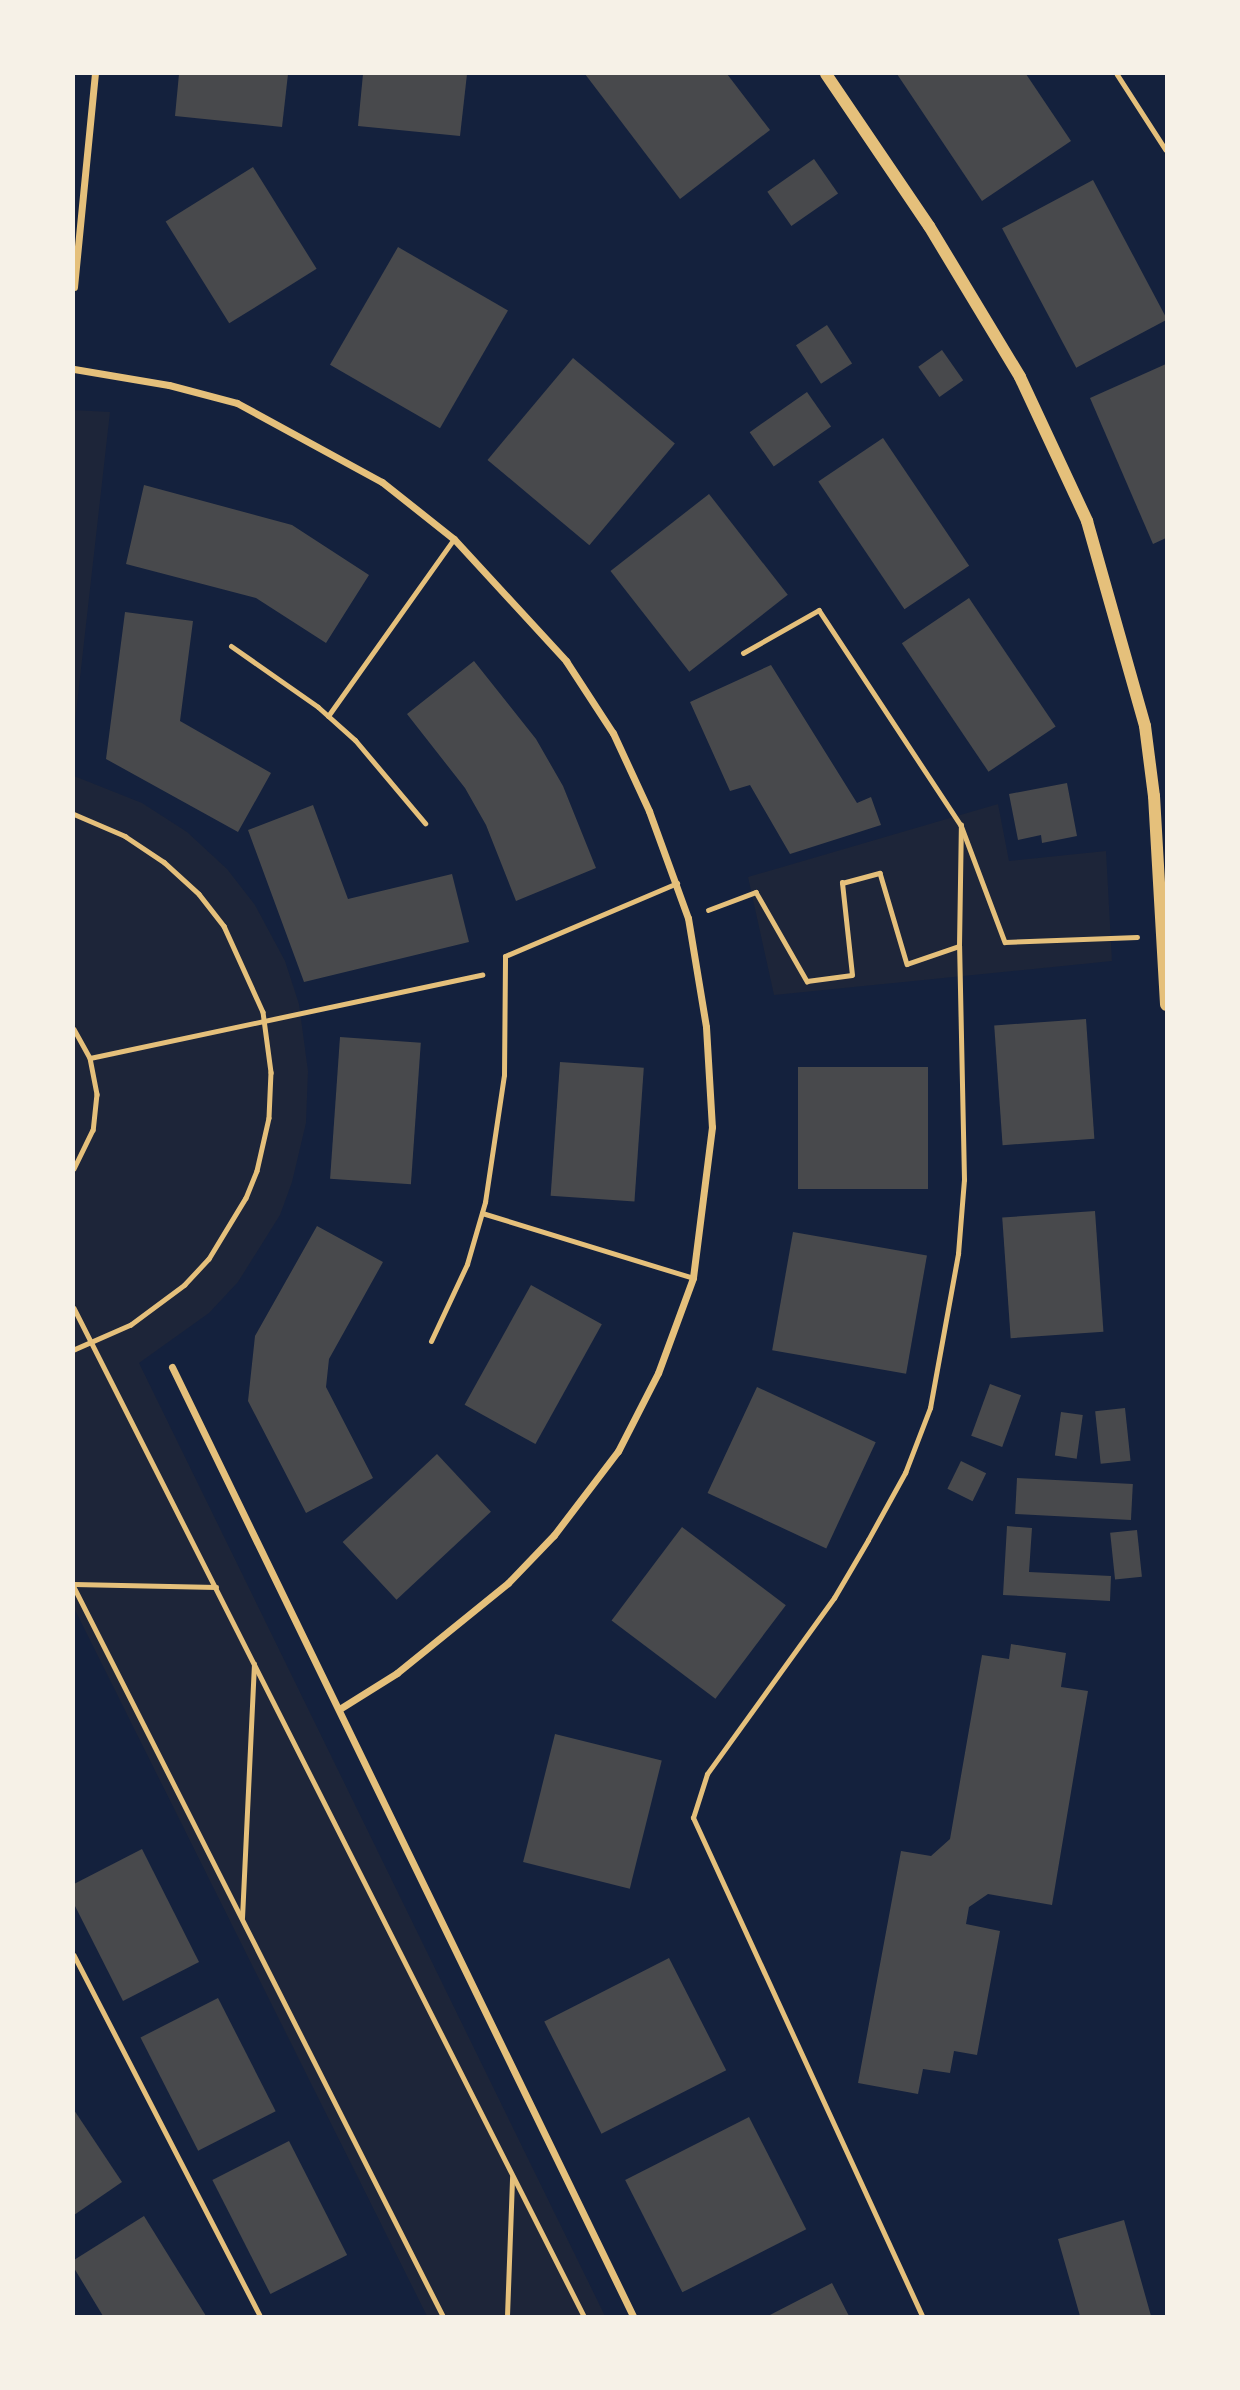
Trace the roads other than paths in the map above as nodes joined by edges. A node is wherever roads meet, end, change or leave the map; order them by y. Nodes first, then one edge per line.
1 (95, 74) edge
2 (826, 74) edge
3 (74, 287) edge
4 (74, 369) edge
5 (454, 539) junction
6 (231, 646) dead end
7 (328, 716) junction
8 (425, 823) dead end
9 (677, 883) junction
10 (1167, 1006) edge
11 (482, 1213) junction
12 (693, 1278) junction
13 (431, 1340) dead end
14 (172, 1367) dead end
15 (341, 1708) junction
16 (633, 2316) edge

1 - 3 street
2 - 10 street
4 - 5 street
5 - 7 lane
5 - 9 street
6 - 7 lane
7 - 8 lane
9 - 11 lane
9 - 12 street
11 - 12 lane
11 - 13 lane
12 - 15 street
14 - 15 street
15 - 16 street

